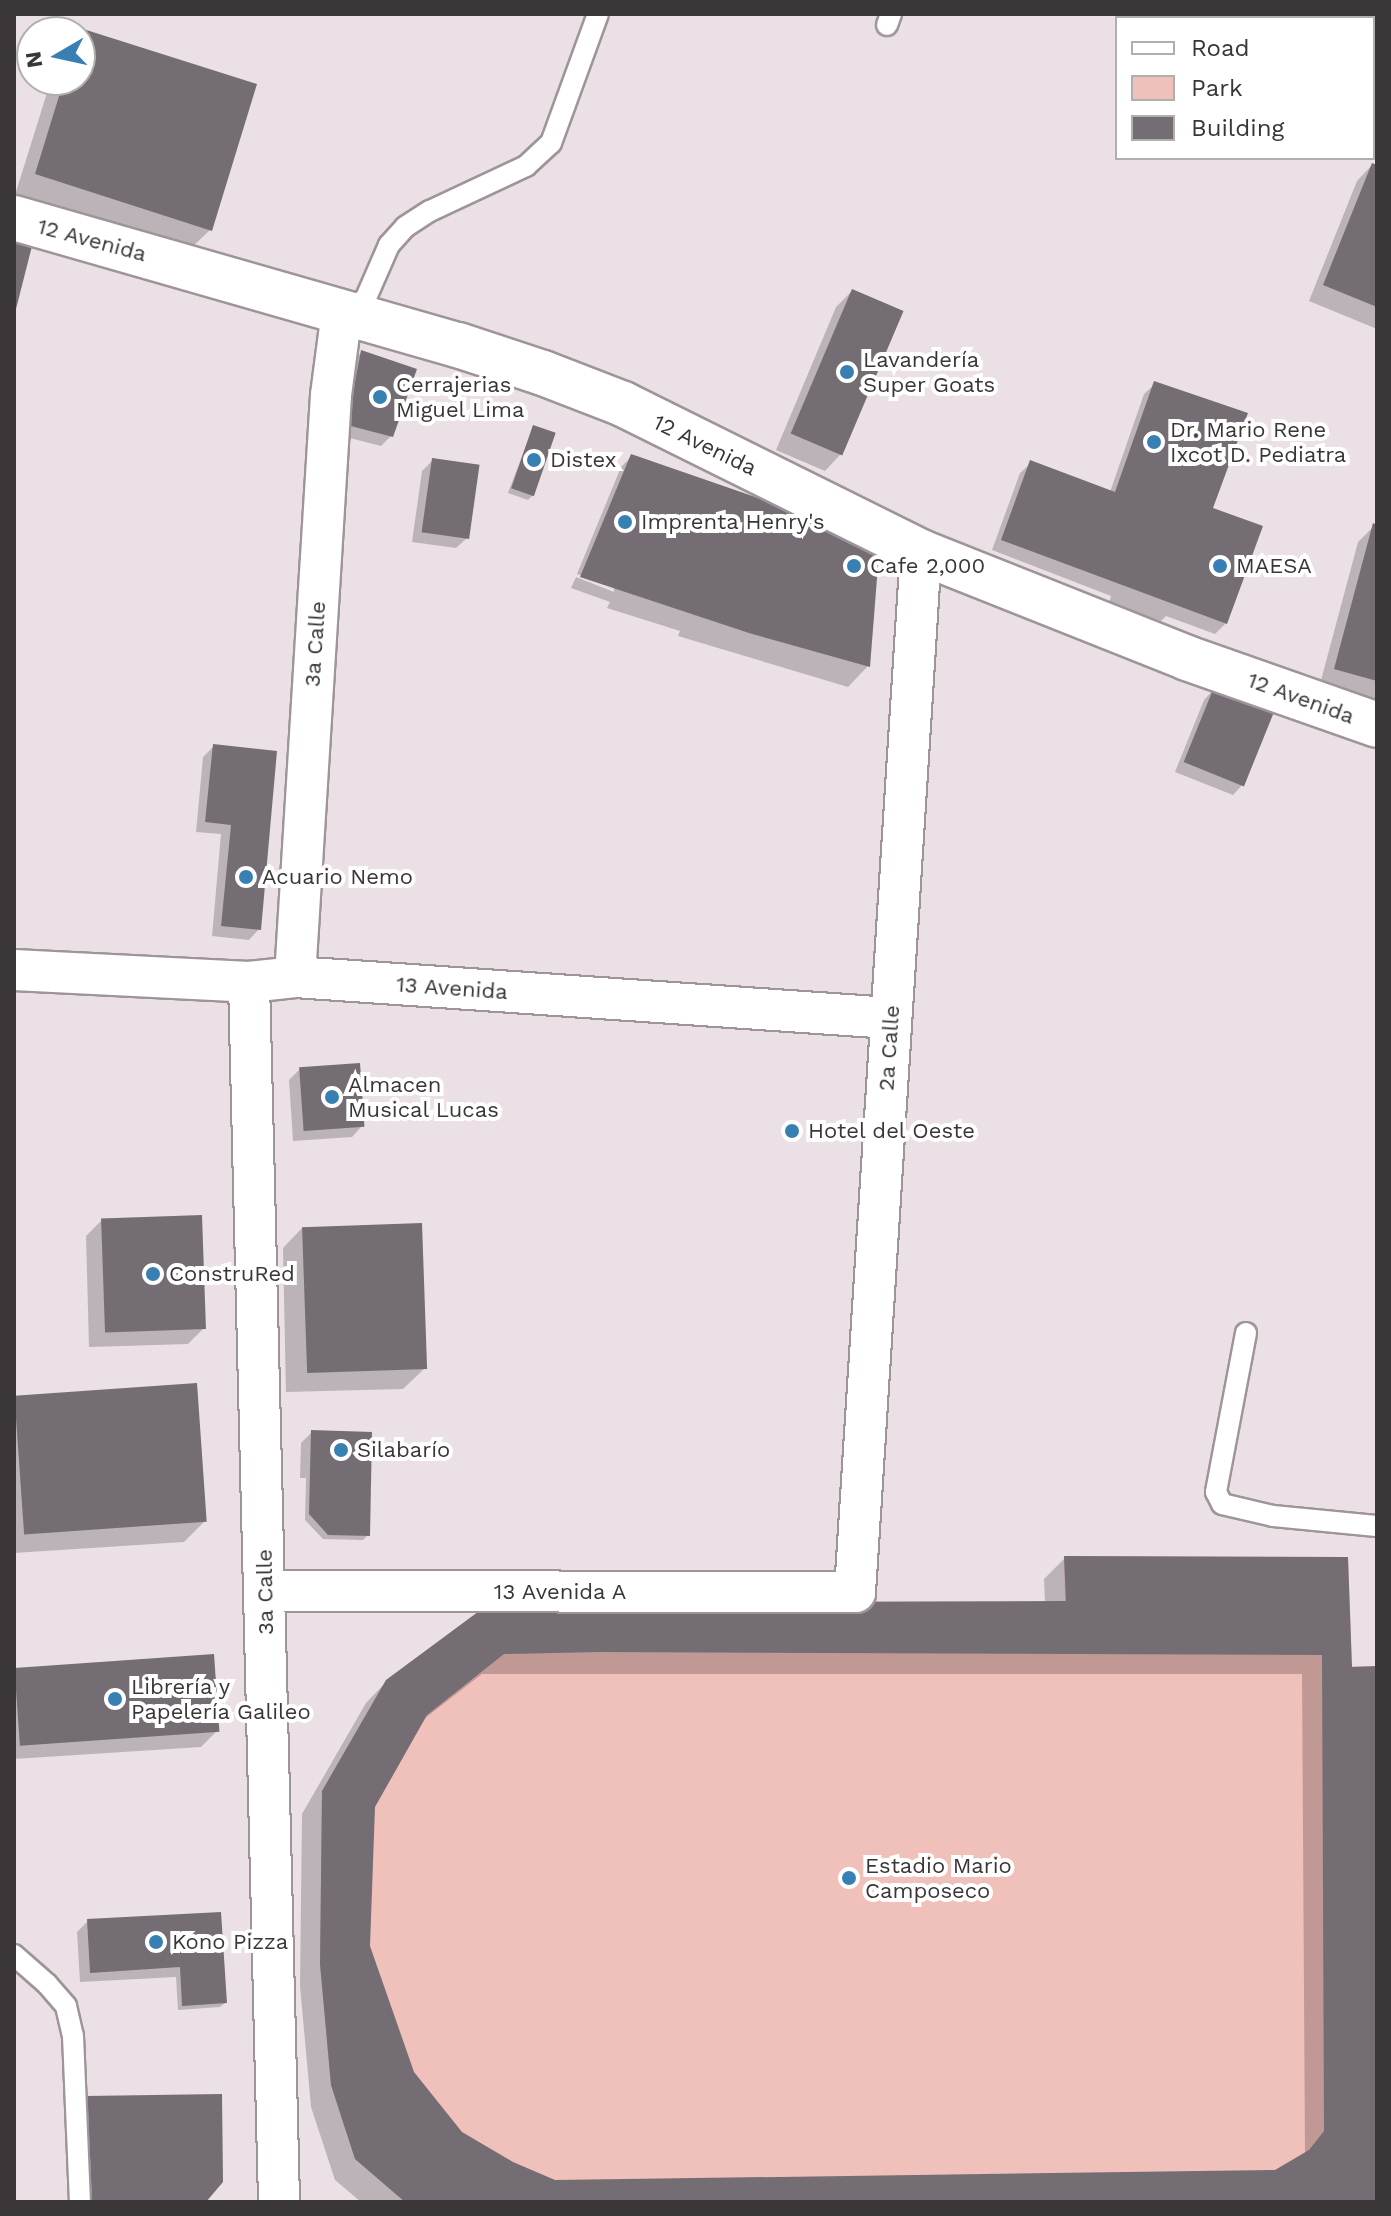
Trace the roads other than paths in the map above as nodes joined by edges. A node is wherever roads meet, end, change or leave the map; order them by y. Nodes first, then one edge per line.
1 (598, 14) edge
2 (14, 218) edge
3 (342, 312) junction
4 (921, 552) junction
5 (1377, 725) edge
6 (14, 970) edge
7 (295, 977) junction
8 (249, 982) junction
9 (890, 1018) junction
10 (1246, 1333) dead end
11 (1377, 1526) edge
12 (265, 1591) junction
13 (855, 1592) joint
14 (14, 1955) edge
15 (80, 2202) edge
16 (279, 2202) edge

1 - 3 lane
2 - 3 street, 12 Avenida
3 - 4 street, 12 Avenida
3 - 7 street, 3a Calle
4 - 5 street, 12 Avenida
4 - 9 street, 2a Calle
6 - 8 street, 13 Avenida
7 - 8 street, 13 Avenida
7 - 9 street, 13 Avenida
8 - 12 street, 3a Calle
9 - 13 street, 2a Calle
10 - 11 lane
12 - 13 street, 13 Avenida A
12 - 16 street, 3a Calle
14 - 15 lane

